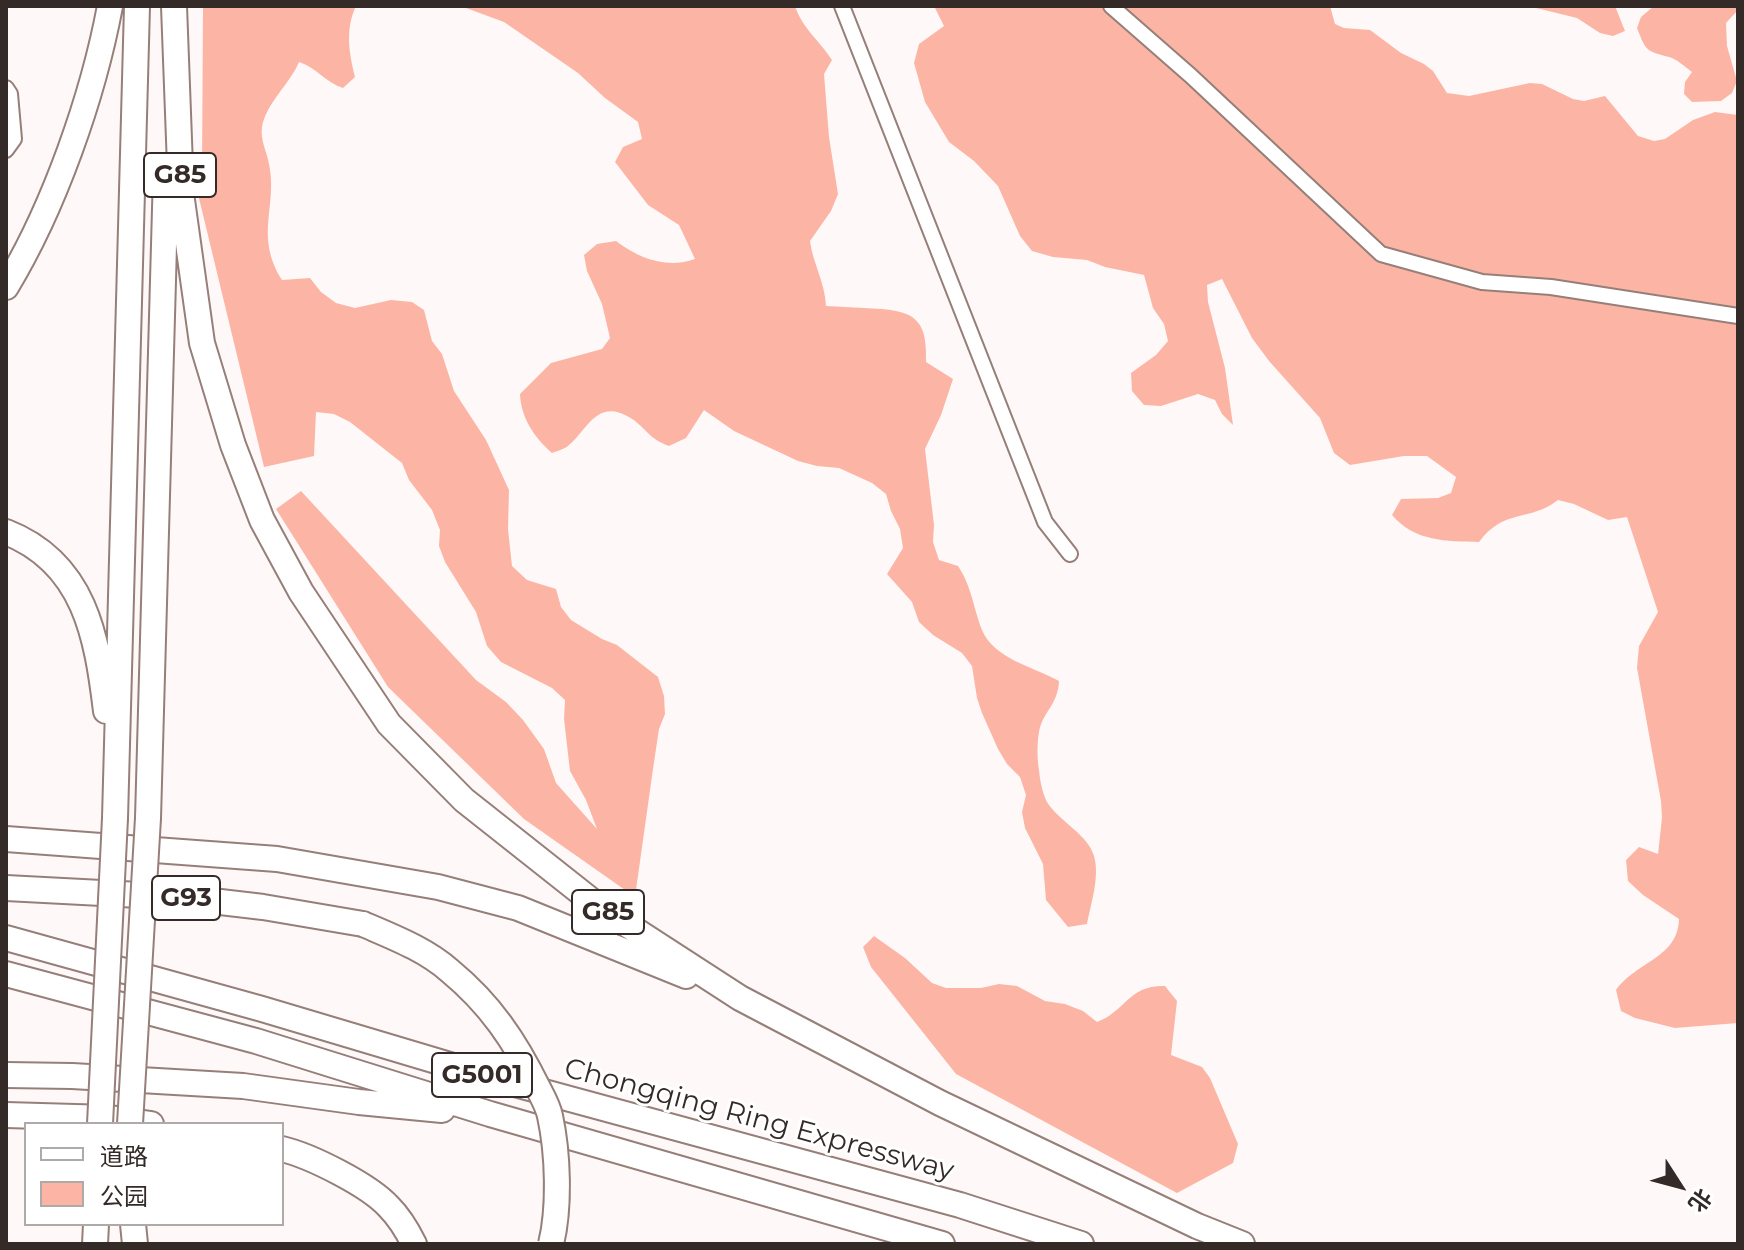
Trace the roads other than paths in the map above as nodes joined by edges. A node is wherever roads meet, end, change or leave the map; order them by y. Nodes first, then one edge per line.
1 (110, 6) edge
2 (137, 6) edge
3 (173, 6) edge
4 (842, 6) edge
5 (1111, 6) edge
6 (6, 88) edge
7 (6, 150) edge
8 (6, 287) edge
9 (1738, 316) edge
10 (6, 532) edge
11 (1070, 554) dead end
12 (116, 786) junction
13 (6, 839) edge
14 (6, 888) edge
15 (6, 938) edge
16 (6, 974) edge
17 (740, 998) junction
18 (6, 1075) edge
19 (490, 1114) junction
20 (6, 1115) edge
21 (100, 1122) edge
22 (130, 1122) edge
23 (137, 1122) edge
24 (284, 1150) edge
25 (414, 1244) edge
26 (551, 1244) edge
27 (942, 1244) edge
28 (1081, 1244) edge
29 (1242, 1244) edge

1 - 8 highway
2 - 12 highway
3 - 17 highway, G85
3 - 22 highway, bridge
4 - 11 street
5 - 9 street
6 - 7 street
10 - 12 highway
12 - 21 highway, bridge
13 - 17 highway
14 - 26 highway, G93, bridge
15 - 28 highway, Chongqing Ring Expressway / G5001
16 - 19 highway, G5001
17 - 29 highway, G85
18 - 19 highway
19 - 27 highway
20 - 23 highway
24 - 25 highway

